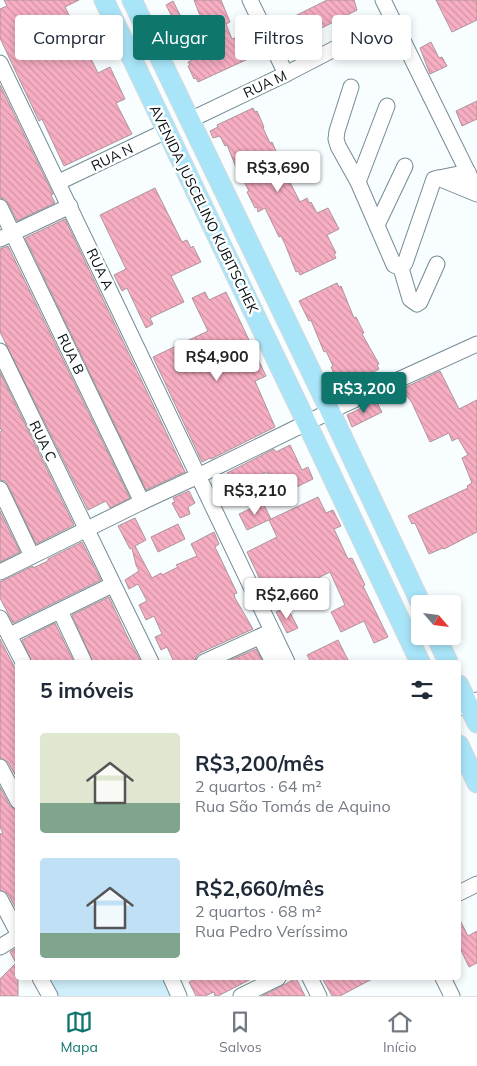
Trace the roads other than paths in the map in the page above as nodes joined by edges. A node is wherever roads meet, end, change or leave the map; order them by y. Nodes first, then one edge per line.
1 (104, 0) edge
2 (132, 0) edge
3 (250, 0) edge
4 (383, 0) edge
5 (390, 15) edge
6 (332, 50) edge
7 (411, 57) edge
8 (0, 63) edge
9 (286, 74) junction
10 (352, 87) dead end
11 (386, 106) dead end
12 (190, 120) junction
13 (166, 131) junction
14 (405, 166) dead end
15 (468, 172) junction
16 (438, 178) junction
17 (59, 182) junction
18 (358, 182) junction
19 (477, 193) edge
20 (70, 206) junction
21 (0, 207) edge
22 (377, 225) junction
23 (6, 236) edge
24 (437, 264) dead end
25 (401, 268) junction
26 (477, 344) edge
27 (0, 351) edge
28 (330, 411) junction
29 (307, 423) junction
30 (198, 476) junction
31 (0, 489) edge
32 (142, 502) junction
33 (87, 530) junction
34 (32, 556) junction
35 (0, 572) edge
36 (112, 585) junction
37 (416, 595) edge
38 (60, 611) junction
39 (0, 618) edge
40 (266, 634) junction
41 (10, 636) junction
42 (440, 645) edge
43 (21, 660) edge
44 (83, 660) edge
45 (150, 660) edge
46 (208, 660) edge
47 (272, 660) edge
48 (286, 660) edge
49 (419, 660) edge
50 (447, 660) edge
51 (461, 689) edge
52 (468, 704) edge
53 (477, 723) edge
54 (461, 749) edge
55 (0, 767) edge
56 (477, 783) edge
57 (15, 795) edge
58 (477, 884) edge
59 (461, 892) edge
60 (0, 899) edge
61 (15, 929) edge
62 (15, 937) edge
63 (0, 947) edge
64 (41, 980) edge
65 (172, 980) edge
66 (274, 980) edge
67 (311, 980) edge
68 (444, 980) edge
69 (50, 996) edge
70 (179, 996) edge
71 (241, 996) edge
72 (319, 996) edge
73 (452, 996) edge

1 - 13 main road, AVENIDA JUSCELINO KUBITSCHEK
2 - 12 main road, AVENIDA JUSCELINO KUBITSCHEK
3 - 9 street
4 - 5 street
6 - 9 street, RUA M
7 - 15 street
8 - 17 street, RUA A
9 - 12 street, RUA M
10 - 18 street
11 - 18 street
12 - 28 main road, AVENIDA JUSCELINO KUBITSCHEK
13 - 17 street, RUA N
13 - 29 main road, AVENIDA JUSCELINO KUBITSCHEK
14 - 22 street
15 - 16 street
15 - 19 street
16 - 19 street
16 - 25 street
17 - 20 street, RUA A
18 - 22 street
20 - 23 street
20 - 30 street, RUA A
21 - 23 street, RUA B
22 - 25 street
23 - 32 street, RUA B
24 - 25 street
26 - 28 street
27 - 33 street, RUA C
28 - 29 street
28 - 37 main road, AVENIDA JUSCELINO KUBITSCHEK
29 - 30 street
29 - 49 main road, AVENIDA JUSCELINO KUBITSCHEK
30 - 32 street
30 - 40 street, RUA A
31 - 34 street
32 - 33 street
33 - 34 street
33 - 36 street, RUA C
34 - 35 street
36 - 38 street
36 - 45 street, RUA C
38 - 41 street
38 - 44 street
39 - 41 street
40 - 46 street
40 - 47 street
40 - 48 street
41 - 43 street
42 - 50 main road
51 - 52 main road
52 - 53 main road
54 - 56 main road
55 - 57 street
58 - 59 street
60 - 61 street
62 - 63 street
64 - 69 street
65 - 70 street
66 - 71 street
67 - 72 street
68 - 73 street

